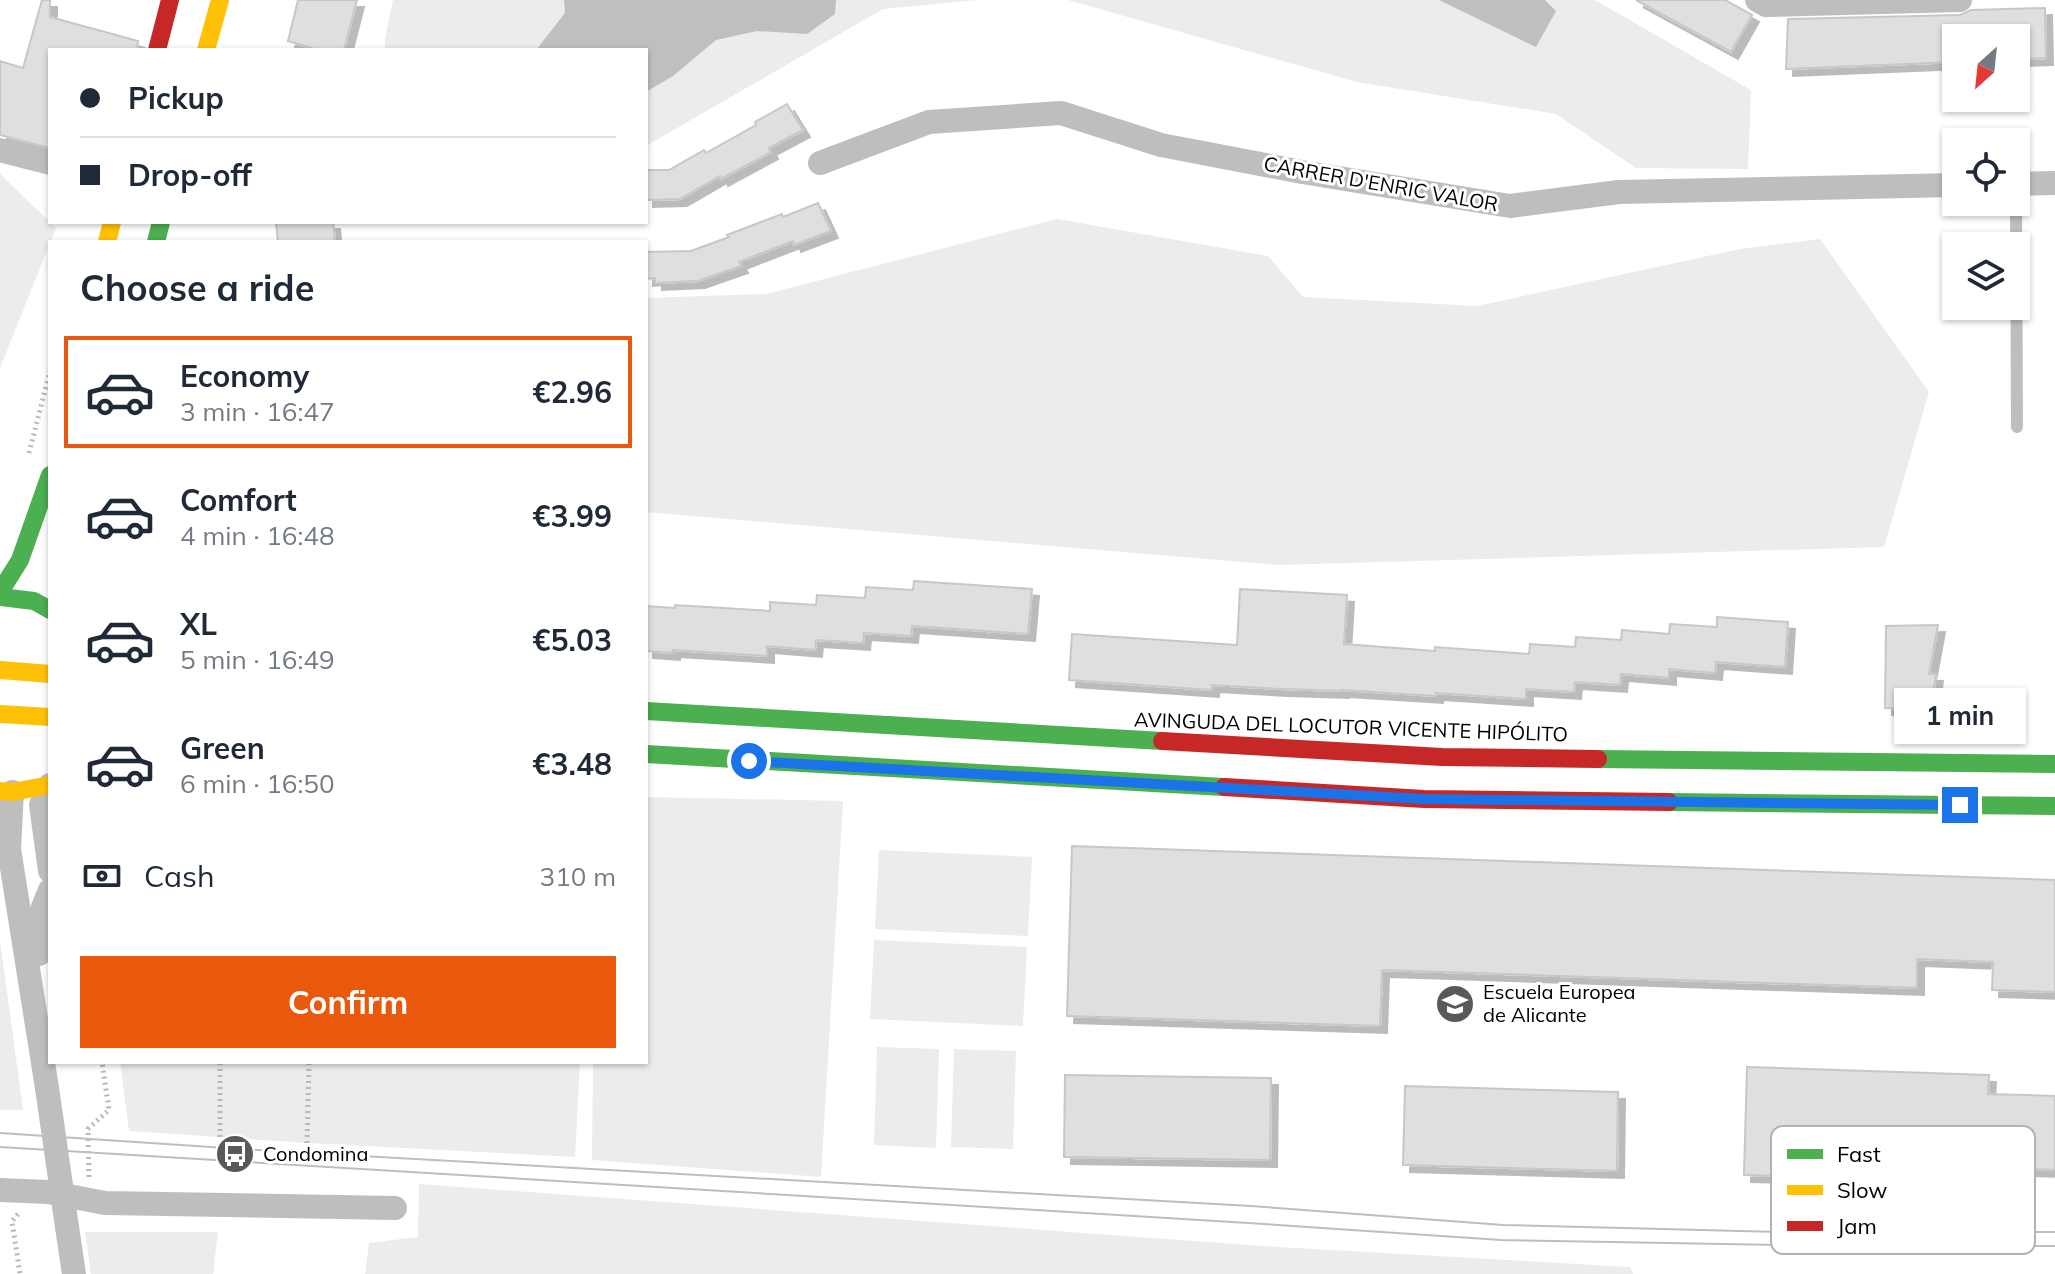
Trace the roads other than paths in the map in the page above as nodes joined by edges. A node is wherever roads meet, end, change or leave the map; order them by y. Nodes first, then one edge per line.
1 (170, 0) edge
2 (220, 0) edge
3 (1757, 0) edge
4 (1960, 0) edge
5 (158, 48) edge
6 (207, 48) edge
7 (0, 150) edge
8 (48, 162) edge
9 (820, 163) dead end
10 (2055, 183) edge
11 (2030, 184) edge
12 (1942, 185) edge
13 (2016, 216) edge
14 (2017, 427) dead end
15 (48, 481) edge
16 (0, 594) edge
17 (48, 609) edge
18 (0, 670) edge
19 (48, 674) edge
20 (648, 711) edge
21 (0, 714) edge
22 (48, 717) edge
23 (648, 754) edge
24 (2055, 764) edge
25 (48, 785) edge
26 (48, 789) edge
27 (6, 792) edge
28 (2055, 806) edge
29 (48, 856) edge
30 (48, 895) edge
31 (47, 1088) junction
32 (0, 1190) edge
33 (395, 1208) dead end
34 (74, 1274) edge

1 - 5 main road
2 - 6 main road
3 - 4 street
7 - 8 street
9 - 12 street, CARRER D'ENRIC VALOR
10 - 11 street
13 - 14 lane
15 - 16 main road
16 - 17 main road
18 - 19 main road
20 - 24 main road, AVINGUDA DEL LOCUTOR VICENTE HIPÓLITO
21 - 22 main road
23 - 28 main road
25 - 27 main road
26 - 29 street
27 - 31 street
30 - 31 street
31 - 34 street, bridge
32 - 33 street

